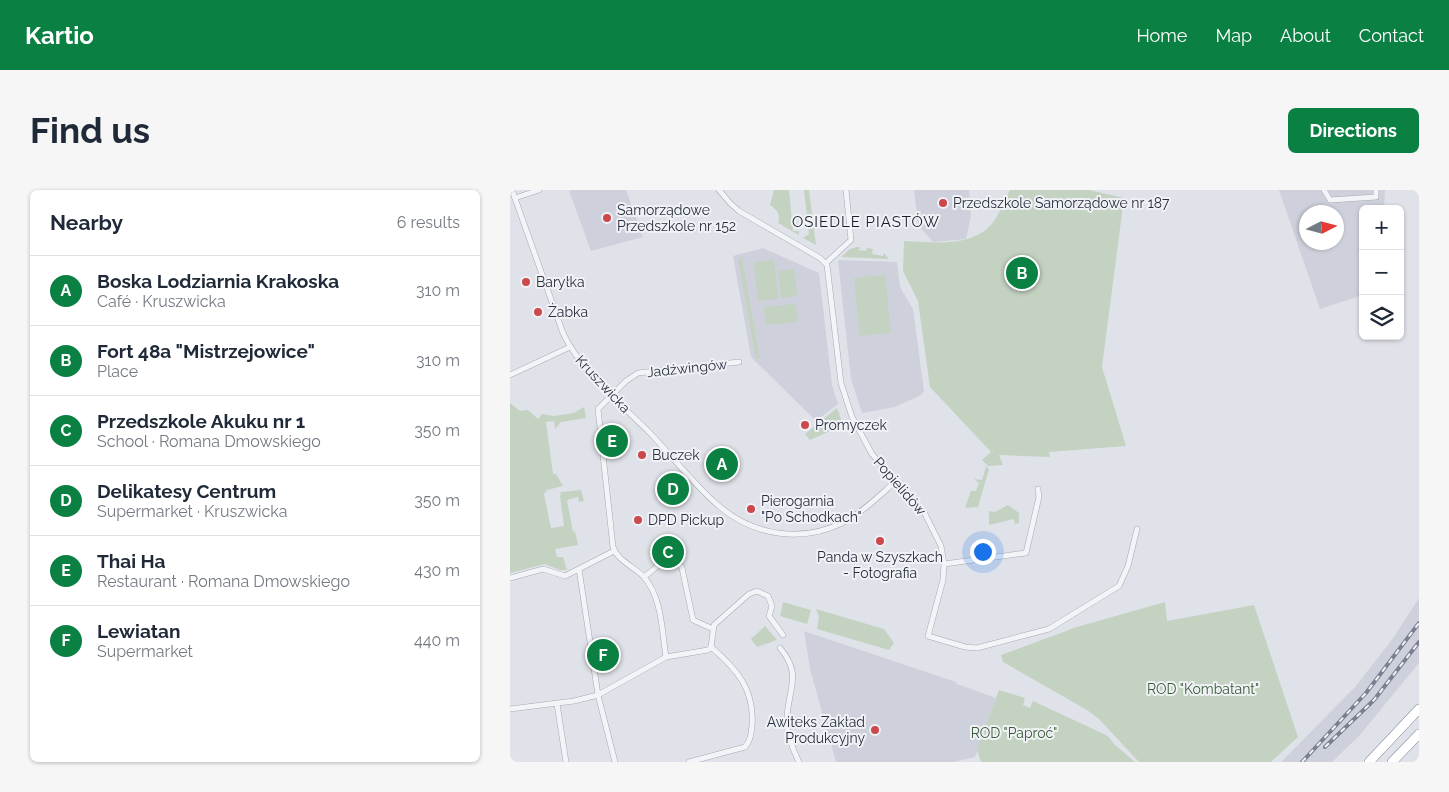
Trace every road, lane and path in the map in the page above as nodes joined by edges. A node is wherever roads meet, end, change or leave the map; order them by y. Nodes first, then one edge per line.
1 (512, 190) edge
2 (539, 190) edge
3 (719, 190) edge
4 (846, 190) edge
5 (1324, 190) edge
6 (1376, 190) edge
7 (515, 198) junction
8 (826, 263) junction
9 (570, 347) junction
10 (739, 362) dead end
11 (510, 375) edge
12 (612, 395) junction
13 (895, 482) junction
14 (1038, 488) dead end
15 (1137, 529) dead end
16 (614, 551) junction
17 (944, 564) junction
18 (579, 570) junction
19 (644, 577) junction
20 (510, 578) edge
21 (713, 629) junction
22 (783, 635) dead end
23 (711, 647) junction
24 (780, 648) dead end
25 (666, 657) junction
26 (598, 694) junction
27 (557, 704) junction
28 (510, 709) edge
29 (1419, 709) edge
30 (1419, 734) edge
31 (566, 762) edge
32 (615, 762) edge
33 (689, 762) edge
34 (799, 762) edge
35 (1369, 762) edge
36 (1392, 762) edge

1 - 7 street, Kruszwicka
2 - 7 street
3 - 8 street
4 - 8 street
5 - 6 street
7 - 9 street, Kruszwicka
8 - 13 street, Popielidów
9 - 11 street
9 - 12 street, Kruszwicka
10 - 12 street, Jadźwingów
12 - 13 street, Kruszwicka
12 - 16 street, Jadźwingów
13 - 17 street, Popielidów
14 - 17 street
15 - 17 street, Popielidów
16 - 18 street
16 - 19 street
18 - 20 street
18 - 26 street
19 - 21 street
19 - 25 street
21 - 22 street
21 - 23 street
23 - 25 street
23 - 33 street
24 - 34 street
25 - 26 street
26 - 27 street
26 - 32 street
27 - 28 street
27 - 31 street
29 - 35 highway
30 - 36 highway

